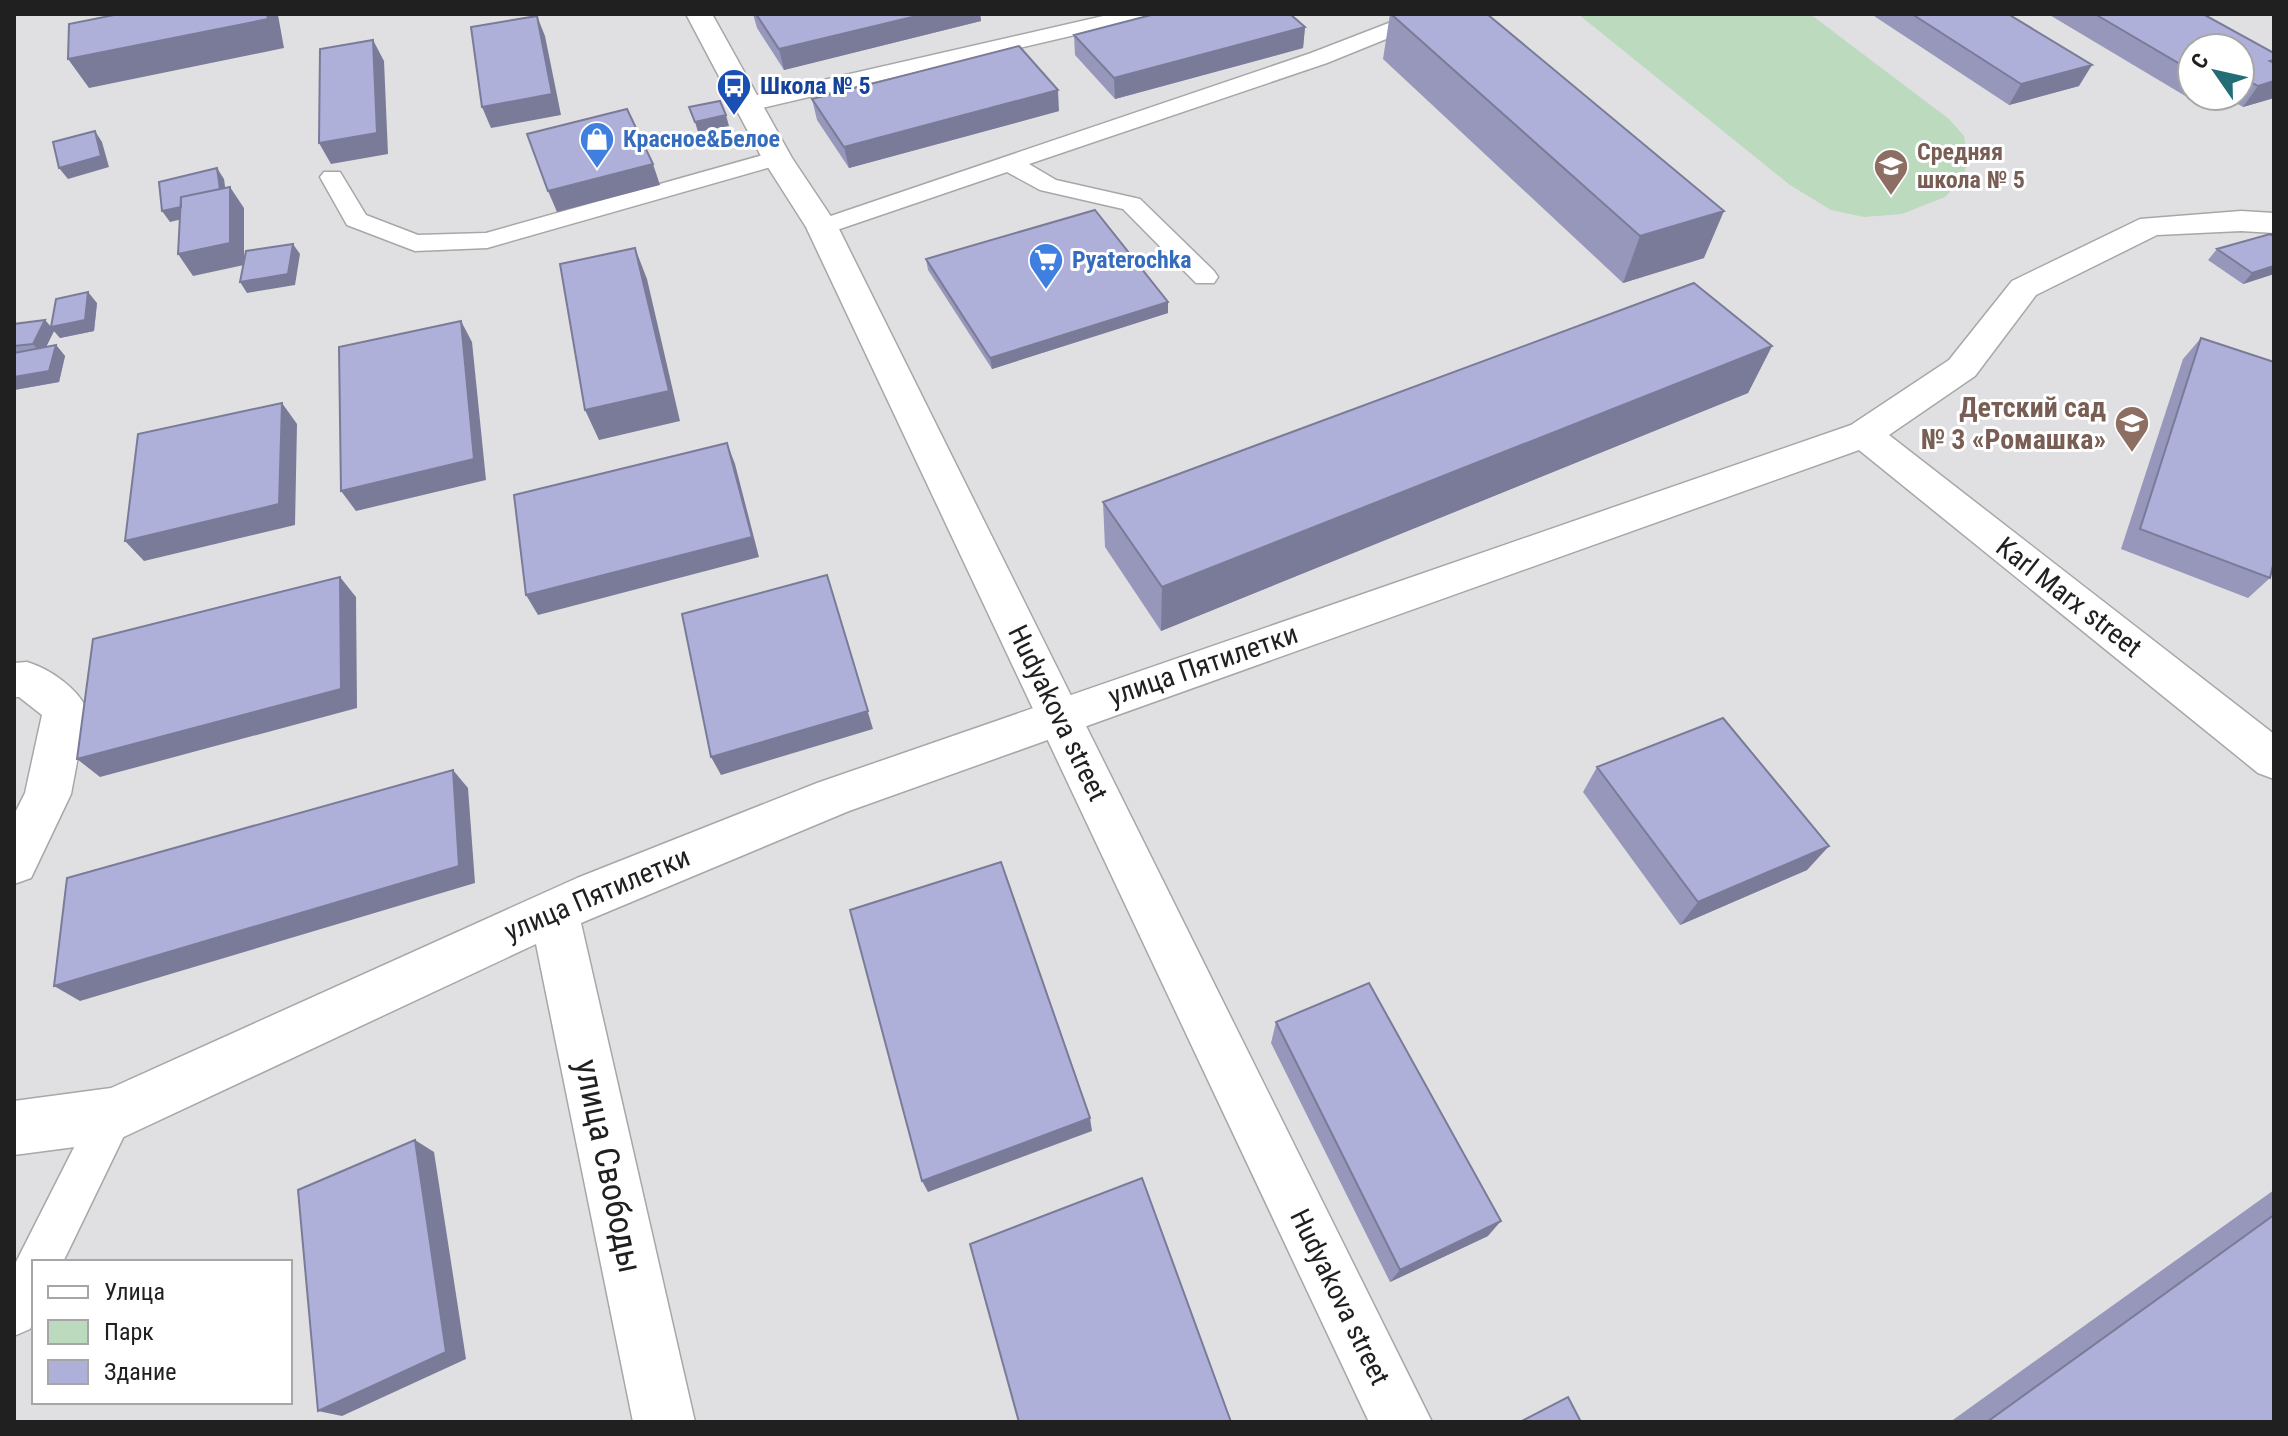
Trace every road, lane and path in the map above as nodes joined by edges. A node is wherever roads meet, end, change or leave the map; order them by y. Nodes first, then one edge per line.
1 (699, 14) edge
2 (1139, 14) edge
3 (1431, 14) edge
4 (749, 104) junction
5 (777, 158) junction
6 (1007, 162) junction
7 (332, 177) dead end
8 (2274, 223) edge
9 (822, 227) junction
10 (1205, 277) dead end
11 (1864, 434) junction
12 (14, 680) edge
13 (1059, 715) junction
14 (2274, 760) edge
15 (14, 863) edge
16 (554, 911) junction
17 (113, 1115) junction
18 (14, 1128) edge
19 (41, 1260) edge
20 (32, 1277) edge
21 (14, 1313) edge
22 (664, 1422) edge
23 (1401, 1422) edge

1 - 4 street, Hudyakova street
2 - 4 lane
3 - 6 lane
4 - 5 street, Hudyakova street
5 - 7 lane
5 - 9 street, Hudyakova street
6 - 9 lane
6 - 10 lane
8 - 11 street, улица Пятилетки
9 - 13 street, Hudyakova street
11 - 13 street, улица Пятилетки
11 - 14 street, Karl Marx street
12 - 15 street
13 - 16 street, улица Пятилетки
13 - 23 street, Hudyakova street
16 - 17 street, улица Пятилетки
16 - 22 street, улица Свободы
17 - 18 street, улица Пятилетки
17 - 19 lane
20 - 21 lane

